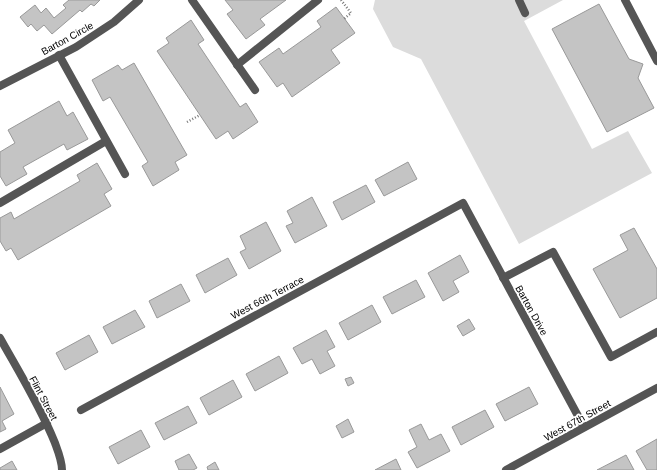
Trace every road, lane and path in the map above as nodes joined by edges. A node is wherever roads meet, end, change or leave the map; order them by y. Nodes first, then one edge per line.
1 (139, 0) edge
2 (192, 0) edge
3 (318, 0) edge
4 (341, 0) edge
5 (519, 0) edge
6 (625, 0) edge
7 (526, 13) dead end
8 (344, 18) dead end
9 (59, 55) junction
10 (657, 61) edge
11 (237, 65) junction
12 (0, 86) edge
13 (255, 90) dead end
14 (200, 115) dead end
15 (187, 122) dead end
16 (106, 141) junction
17 (124, 174) dead end
18 (0, 203) edge
19 (463, 203) joint
20 (503, 278) junction
21 (657, 332) edge
22 (0, 338) edge
23 (657, 388) edge
24 (81, 410) dead end
25 (46, 423) junction
26 (584, 427) junction
27 (0, 449) edge
28 (62, 470) edge
29 (506, 470) edge

1 - 9 street, Barton Circle
2 - 11 street
3 - 11 street
4 - 8 path
5 - 7 street
6 - 10 street
9 - 12 street, Barton Circle
9 - 16 street
11 - 13 street
14 - 15 path
16 - 17 street
16 - 18 street
19 - 20 street, Barton Drive
19 - 24 street, West 66th Terrace
20 - 21 street
20 - 26 street, Barton Drive
22 - 25 street, Flint Street
23 - 26 street, West 67th Street
25 - 27 street
25 - 28 street, Flint Street
26 - 29 street, West 67th Street

